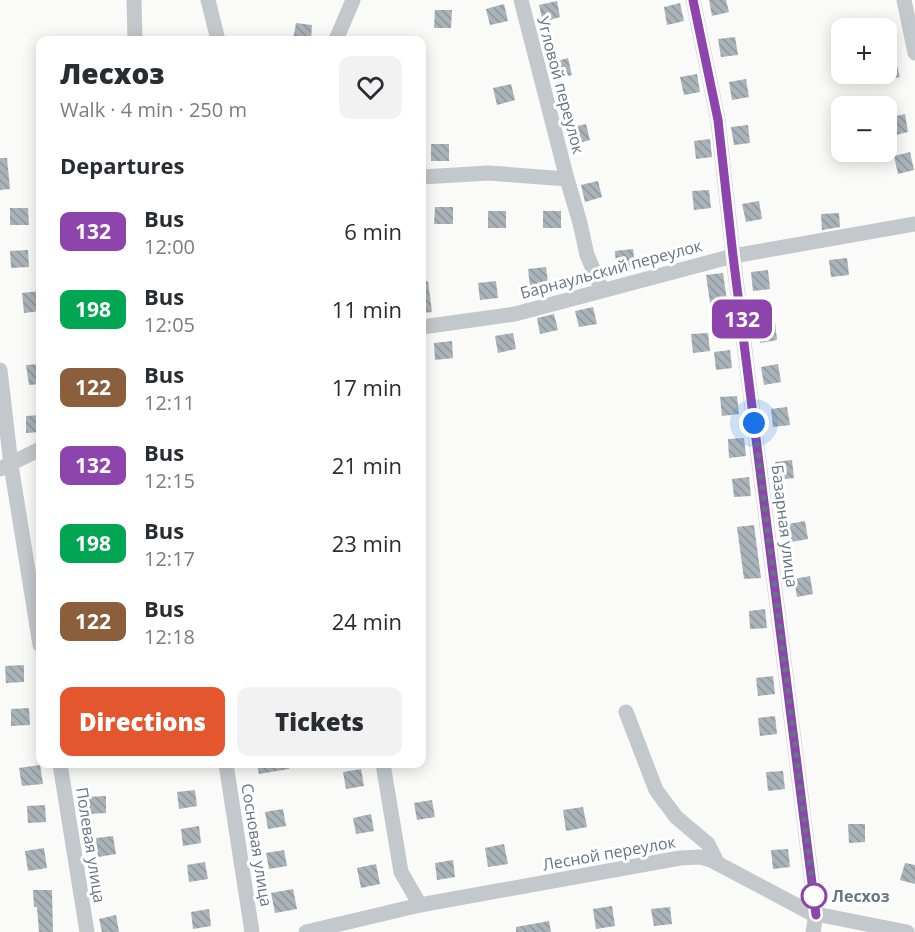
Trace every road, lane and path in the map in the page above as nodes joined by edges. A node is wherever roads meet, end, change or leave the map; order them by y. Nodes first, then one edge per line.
1 (134, 0) edge
2 (208, 0) edge
3 (353, 0) edge
4 (521, 0) edge
5 (693, 0) edge
6 (904, 0) edge
7 (135, 36) edge
8 (218, 36) edge
9 (338, 36) edge
10 (915, 53) edge
11 (426, 177) edge
12 (567, 179) junction
13 (915, 224) edge
14 (733, 256) junction
15 (602, 290) junction
16 (426, 326) edge
17 (0, 370) edge
18 (36, 451) edge
19 (6, 467) edge
20 (36, 624) edge
21 (626, 712) dead end
22 (61, 768) edge
23 (227, 768) edge
24 (384, 768) edge
25 (718, 864) junction
26 (420, 905) junction
27 (816, 915) junction
28 (87, 932) edge
29 (252, 932) edge
30 (306, 932) edge
31 (813, 932) edge
32 (907, 932) edge

1 - 7 street
2 - 8 street
3 - 9 street
4 - 12 street, Угловой переулок
5 - 14 street, Базарная улица
6 - 10 street
11 - 12 street, Угловой переулок
12 - 15 street, Угловой переулок
13 - 14 street, Барнаульский переулок
14 - 15 street, Барнаульский переулок
14 - 27 street, Базарная улица
15 - 16 street, Барнаульский переулок
17 - 19 street
18 - 19 street
19 - 20 street
21 - 25 street
22 - 28 street, Полевая улица
23 - 29 street, Сосновая улица
24 - 26 street
25 - 26 street, Лесной переулок
25 - 27 street, Лесной переулок
26 - 30 street, Лесной переулок
27 - 31 street, Базарная улица
27 - 32 street, Лесной переулок

